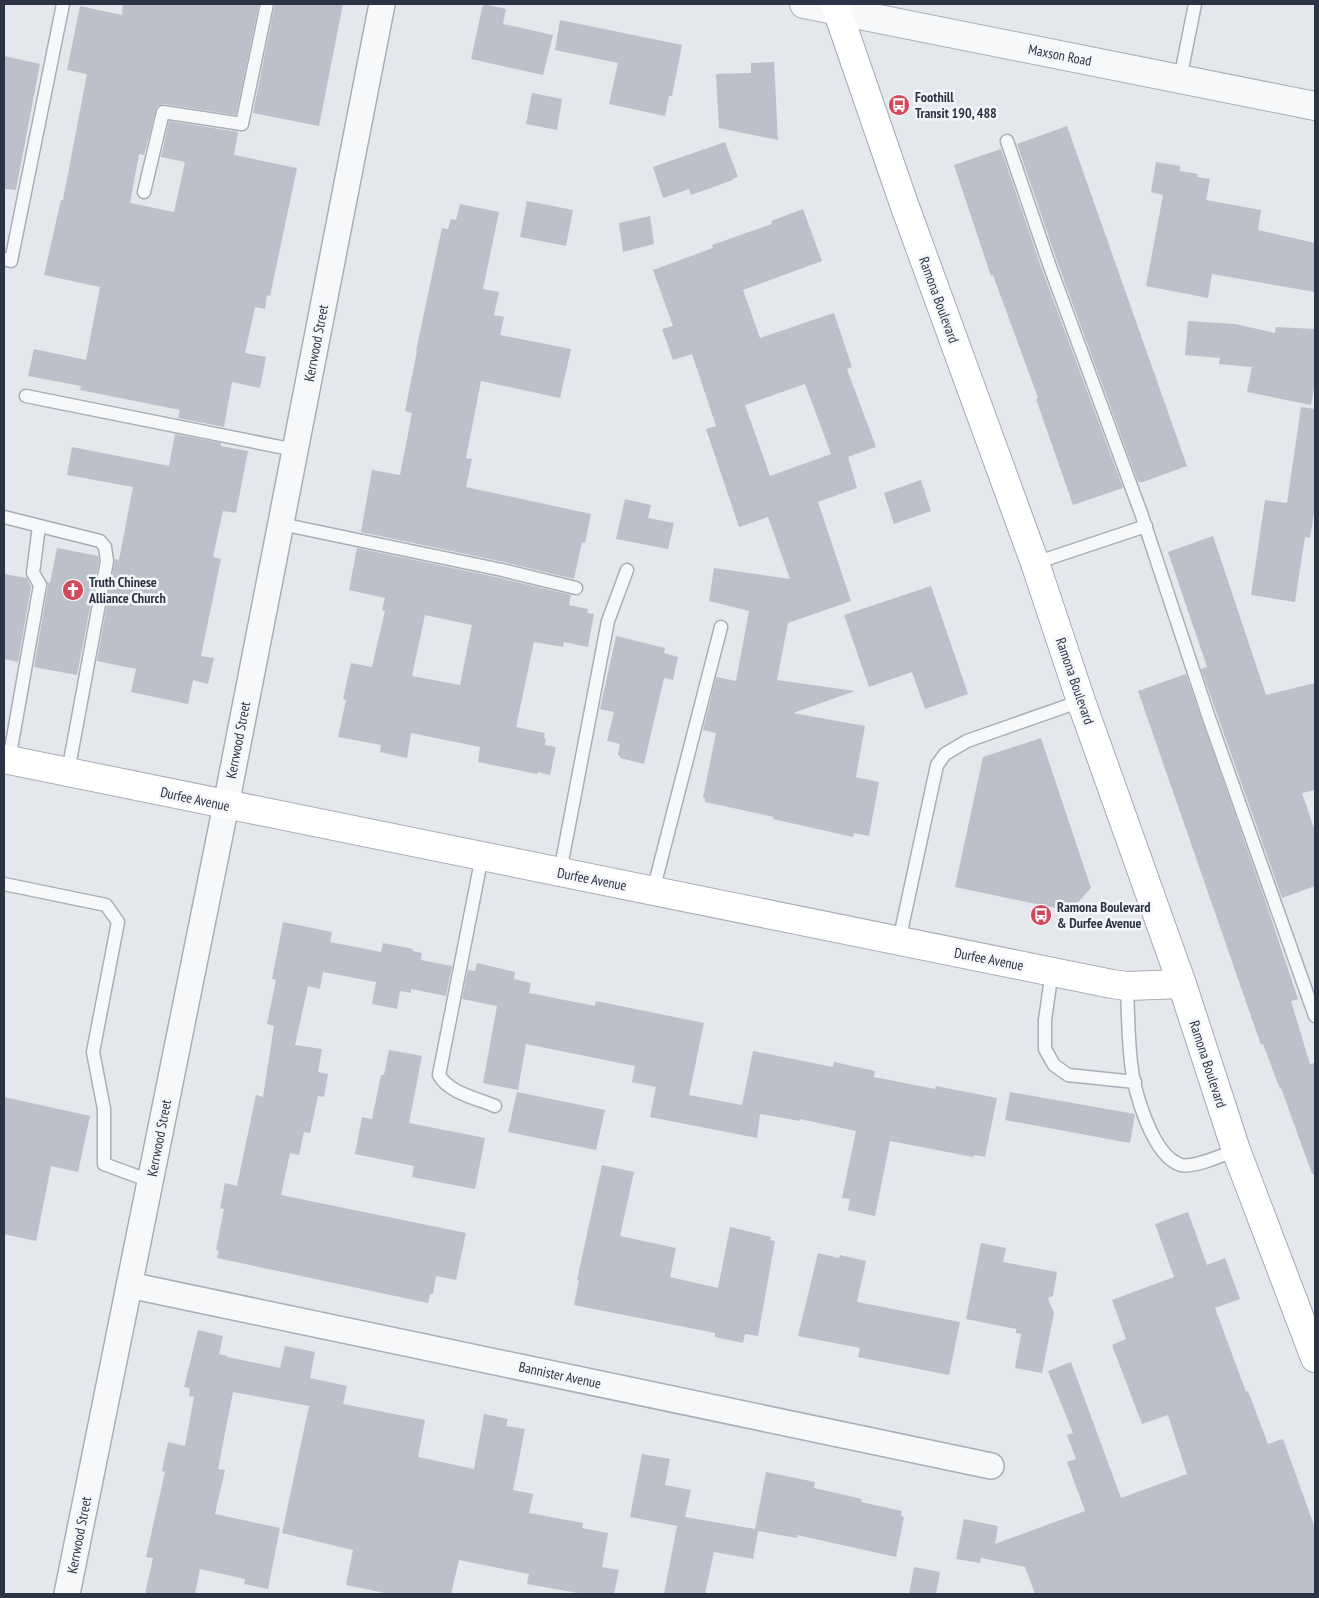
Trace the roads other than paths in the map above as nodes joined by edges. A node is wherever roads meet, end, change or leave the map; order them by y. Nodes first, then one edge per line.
1 (63, 4) edge
2 (267, 4) edge
3 (382, 4) edge
4 (804, 4) edge
5 (1195, 4) edge
6 (836, 7) edge
7 (1180, 79) junction
8 (1314, 103) edge
9 (1006, 140) dead end
10 (144, 192) dead end
11 (4, 259) edge
12 (26, 396) dead end
13 (295, 450) junction
14 (4, 517) edge
15 (281, 524) junction
16 (39, 526) junction
17 (1146, 526) junction
18 (1035, 564) junction
19 (627, 570) dead end
20 (576, 588) dead end
21 (721, 627) dead end
22 (1081, 701) junction
23 (6, 760) edge
24 (68, 772) junction
25 (226, 805) junction
26 (482, 856) junction
27 (560, 872) junction
28 (4, 884) edge
29 (653, 891) junction
30 (899, 941) junction
31 (1052, 971) junction
32 (1182, 984) junction
33 (1127, 986) junction
34 (1315, 1016) edge
35 (1135, 1082) junction
36 (495, 1106) dead end
37 (1236, 1150) junction
38 (150, 1181) junction
39 (129, 1284) junction
40 (1315, 1358) edge
41 (991, 1466) dead end
42 (68, 1594) edge

1 - 11 lane
2 - 10 lane
3 - 13 street, Kerrwood Street
4 - 6 street, Maxson Road
5 - 7 lane
6 - 7 street, Maxson Road
6 - 18 main road, Ramona Boulevard
7 - 8 street, Maxson Road
9 - 17 lane
12 - 13 lane
13 - 15 street, Kerrwood Street
14 - 16 lane
15 - 20 lane
15 - 25 street, Kerrwood Street
16 - 23 lane
16 - 24 lane
17 - 18 lane
17 - 34 lane
18 - 22 main road, Ramona Boulevard
19 - 27 lane
21 - 29 lane
22 - 30 lane
22 - 32 main road, Ramona Boulevard
23 - 24 main road, Durfee Avenue
24 - 25 main road, Durfee Avenue
25 - 26 main road, Durfee Avenue
25 - 38 street, Kerrwood Street
26 - 27 main road, Durfee Avenue
26 - 36 lane
27 - 29 main road, Durfee Avenue
28 - 38 lane
29 - 30 main road, Durfee Avenue
30 - 31 main road, Durfee Avenue
31 - 33 main road, Durfee Avenue
31 - 35 lane
32 - 33 main road, Durfee Avenue
32 - 37 main road, Ramona Boulevard
33 - 35 lane
35 - 37 lane
37 - 40 main road, Ramona Boulevard
38 - 39 street, Kerrwood Street
39 - 41 street, Bannister Avenue
39 - 42 street, Kerrwood Street

